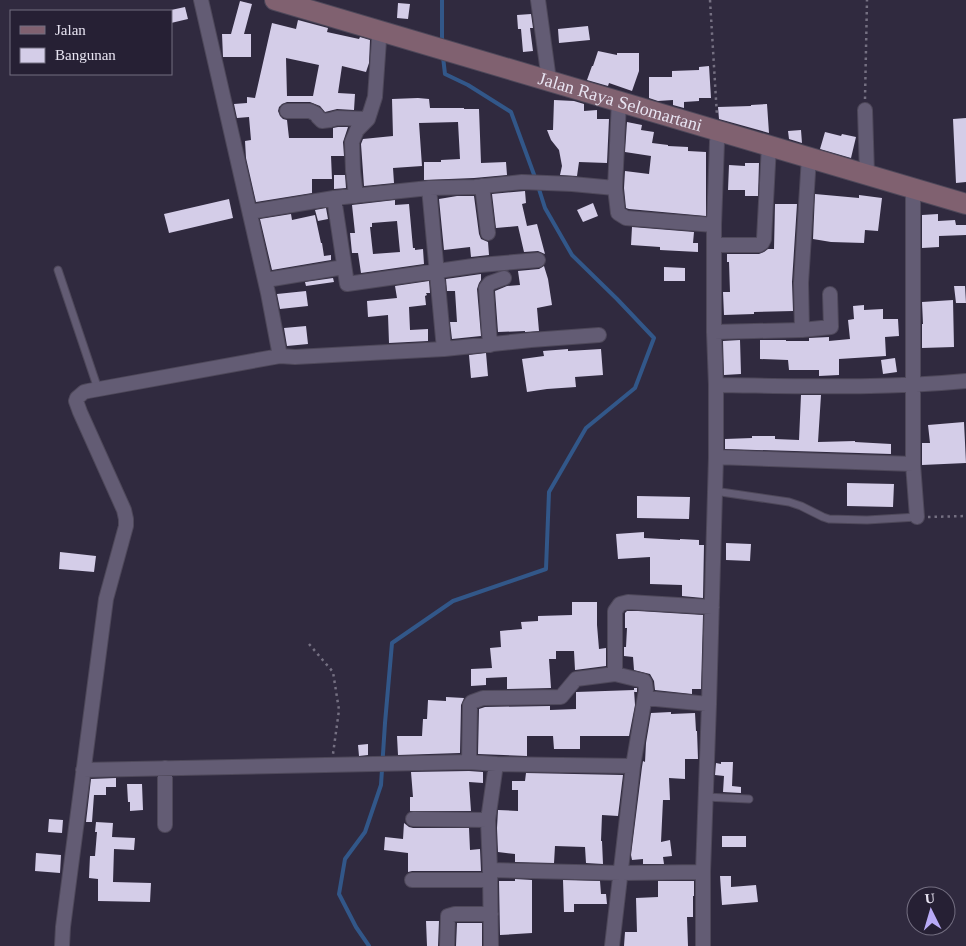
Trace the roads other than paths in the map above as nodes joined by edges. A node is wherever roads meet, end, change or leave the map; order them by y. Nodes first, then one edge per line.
1 (201, 0) edge
2 (275, 0) edge
3 (538, 0) edge
4 (380, 31) junction
5 (549, 80) junction
6 (619, 101) junction
7 (865, 110) road end
8 (287, 111) dead end
9 (368, 119) junction
10 (718, 130) junction
11 (769, 145) junction
12 (809, 157) junction
13 (866, 174) junction
14 (482, 186) junction
15 (429, 188) junction
16 (615, 188) junction
17 (913, 188) junction
18 (356, 196) junction
19 (334, 198) junction
20 (966, 204) edge
21 (250, 212) junction
22 (714, 225) junction
23 (488, 233) dead end
24 (714, 245) junction
25 (538, 260) dead end
26 (344, 267) junction
27 (58, 270) dead end
28 (438, 271) junction
29 (504, 278) dead end
30 (266, 280) junction
31 (830, 294) dead end
32 (802, 330) junction
33 (714, 332) junction
34 (599, 335) dead end
35 (490, 345) junction
36 (444, 349) junction
37 (280, 356) junction
38 (966, 381) edge
39 (716, 385) junction
40 (914, 385) junction
41 (98, 389) junction
42 (716, 457) junction
43 (914, 464) junction
44 (714, 491) junction
45 (916, 517) joint
46 (712, 607) junction
47 (615, 674) junction
48 (645, 698) junction
49 (709, 704) junction
50 (469, 762) junction
51 (496, 764) junction
52 (633, 766) junction
53 (165, 768) junction
54 (83, 770) junction
55 (705, 798) junction
56 (749, 799) dead end
57 (413, 819) dead end
58 (488, 820) junction
59 (165, 825) dead end
60 (620, 872) junction
61 (702, 872) junction
62 (490, 875) junction
63 (412, 880) dead end
64 (491, 914) junction
65 (62, 946) edge
66 (447, 946) edge
67 (492, 946) edge
68 (612, 946) edge
69 (703, 946) edge

1 - 21 street
2 - 4 main road, Jalan Raya Selomartani
3 - 5 street
4 - 5 main road, Jalan Raya Selomartani
4 - 9 street
5 - 6 main road, Jalan Raya Selomartani
6 - 10 main road, Jalan Raya Selomartani
6 - 16 street
7 - 13 street
8 - 9 street
9 - 18 street
10 - 11 main road, Jalan Raya Selomartani
10 - 22 street
11 - 12 main road, Jalan Raya Selomartani
11 - 24 street
12 - 13 main road, Jalan Raya Selomartani
12 - 32 street
13 - 17 main road, Jalan Raya Selomartani
14 - 15 street
14 - 16 street
14 - 23 street
15 - 18 street
15 - 28 street
16 - 22 street
17 - 20 main road, Jalan Raya Selomartani
17 - 40 street
18 - 19 street
19 - 21 street
19 - 26 street
21 - 30 street
22 - 24 street
24 - 33 street
25 - 28 street
26 - 28 street
26 - 30 street
27 - 41 lane
28 - 36 street
29 - 35 street
30 - 37 street
31 - 32 street
32 - 33 street
33 - 39 street
34 - 35 street
35 - 36 street
36 - 37 street
37 - 41 street
38 - 40 street
39 - 40 street
39 - 42 street
40 - 43 street
41 - 54 street
42 - 43 street
42 - 44 street
43 - 45 street
44 - 45 lane
44 - 46 street
46 - 47 street
46 - 49 street
47 - 48 street
47 - 50 street
48 - 49 street
48 - 52 street
49 - 55 street
50 - 51 street
50 - 53 street
51 - 52 street
51 - 58 street
52 - 60 street
53 - 54 street
53 - 59 street
54 - 65 street
55 - 56 lane
55 - 61 street
57 - 58 street
58 - 62 street
60 - 61 street
60 - 62 street
60 - 68 street
61 - 69 street
62 - 63 street
62 - 64 street
64 - 66 street
64 - 67 street

